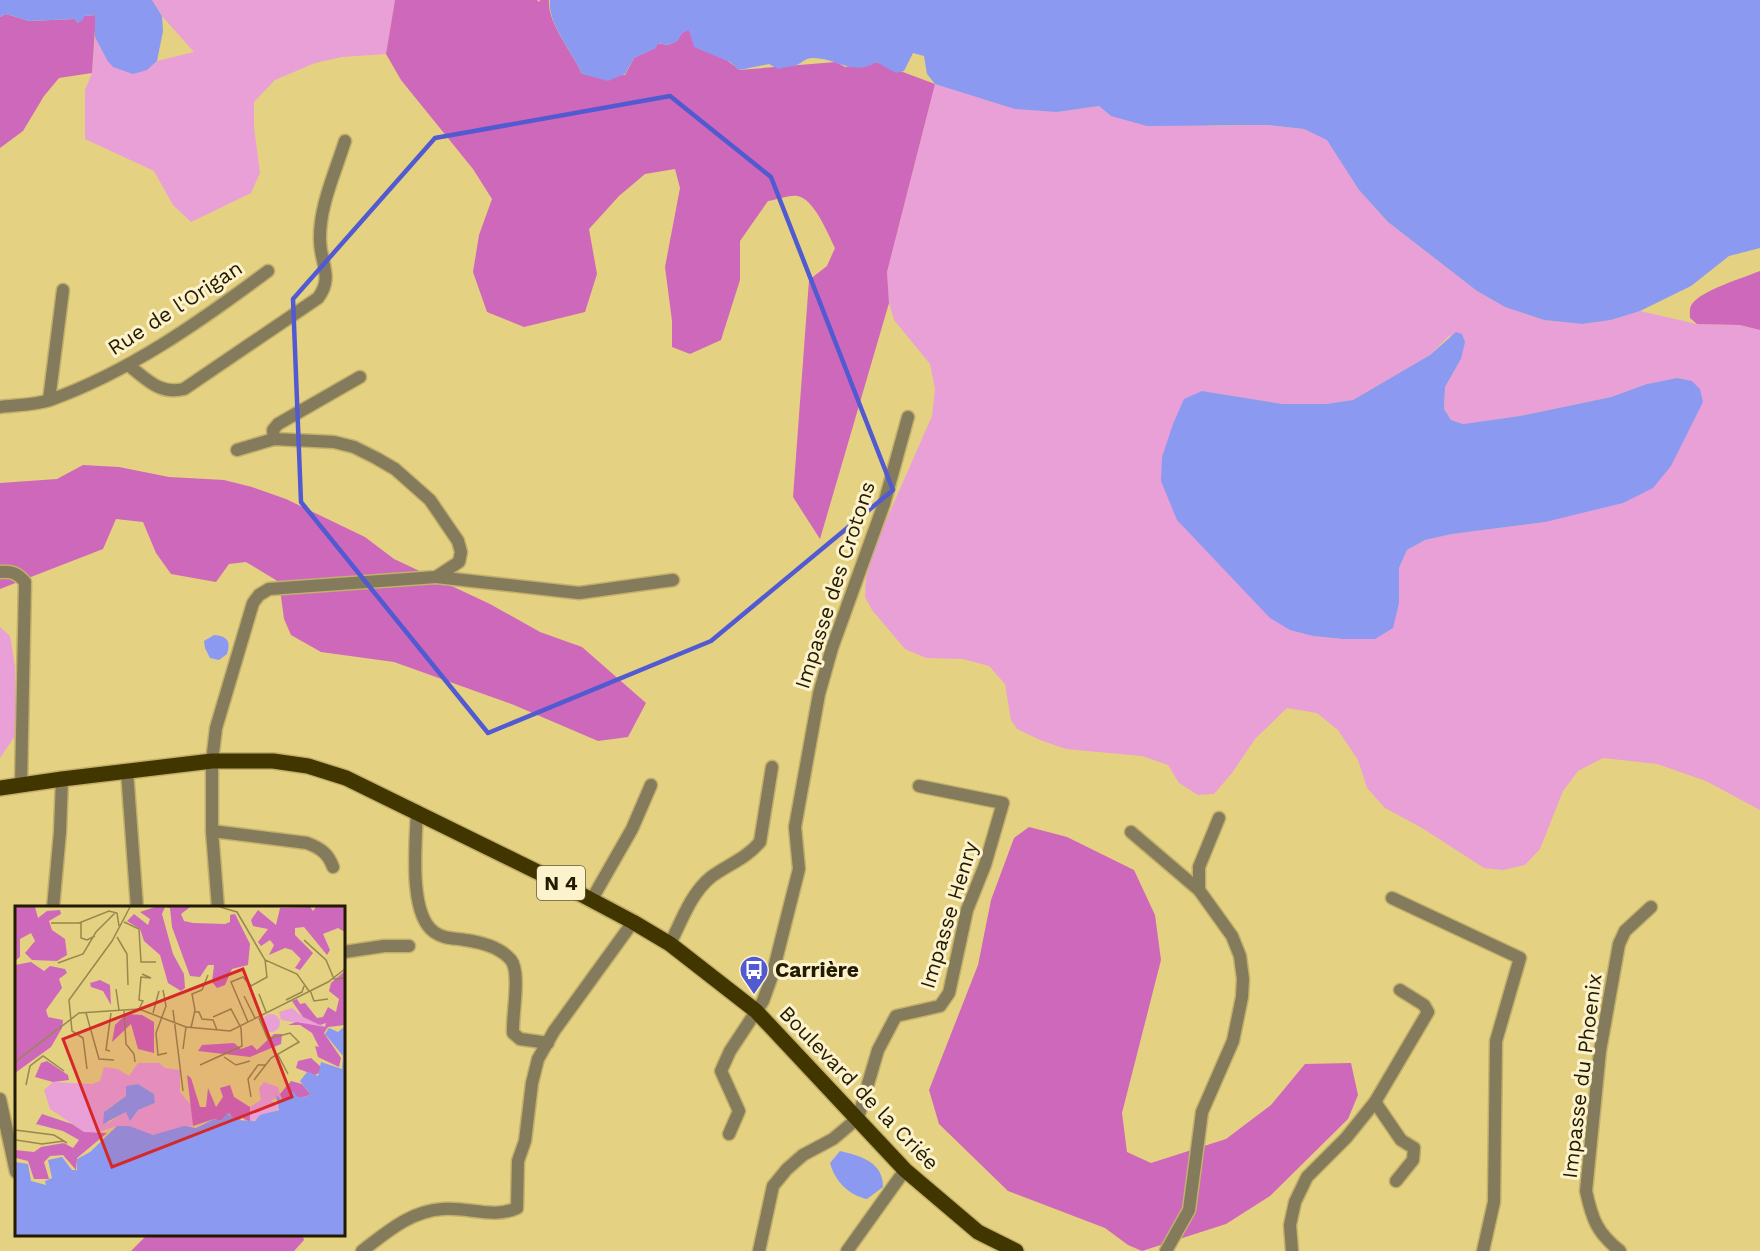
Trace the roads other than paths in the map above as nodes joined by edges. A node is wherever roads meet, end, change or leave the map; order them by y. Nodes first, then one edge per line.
1 (345, 141) dead end
2 (268, 271) dead end
3 (63, 290) dead end
4 (128, 365) junction
5 (360, 377) dead end
6 (49, 400) junction
7 (0, 407) edge
8 (908, 417) dead end
9 (274, 440) junction
10 (237, 450) dead end
11 (0, 572) edge
12 (436, 577) junction
13 (673, 579) dead end
14 (212, 761) junction
15 (772, 768) dead end
16 (127, 771) junction
17 (62, 779) junction
18 (651, 785) dead end
19 (21, 786) junction
20 (919, 786) dead end
21 (0, 788) edge
22 (417, 811) junction
23 (1219, 818) dead end
24 (212, 831) junction
25 (1131, 832) dead end
26 (333, 867) dead end
27 (1199, 890) junction
28 (1392, 897) dead end
29 (592, 899) junction
30 (53, 906) edge
31 (137, 906) edge
32 (218, 906) edge
33 (1651, 907) dead end
34 (633, 922) junction
35 (670, 944) junction
36 (409, 946) dead end
37 (345, 952) edge
38 (1400, 990) dead end
39 (756, 1011) junction
40 (548, 1043) junction
41 (0, 1099) edge
42 (1375, 1102) junction
43 (858, 1118) junction
44 (729, 1134) dead end
45 (15, 1167) edge
46 (905, 1170) junction
47 (1396, 1181) dead end
48 (1013, 1250) edge
49 (362, 1251) edge
50 (759, 1251) edge
51 (847, 1251) edge
52 (1166, 1251) edge
53 (1292, 1251) edge
54 (1483, 1251) edge
55 (1620, 1251) edge

1 - 4 street
2 - 4 street, Rue de l'Origan
3 - 6 street
4 - 6 street, Rue de l'Origan
5 - 9 street
6 - 7 street, Rue de l'Origan
8 - 39 street, Impasse des Crotons
9 - 10 street
9 - 12 street
11 - 19 street
12 - 13 street
12 - 14 street
14 - 16 main road, Boulevard de la Criée / N 4
14 - 22 main road, Boulevard de la Criée / N 4
14 - 24 street
15 - 35 street
16 - 17 main road, Boulevard de la Criée / N 4
16 - 31 street
17 - 19 main road, Boulevard de la Criée / N 4
17 - 30 street
18 - 29 street
19 - 21 main road, Boulevard de la Criée / N 4
20 - 43 street, Impasse Henry
22 - 29 main road, Boulevard de la Criée / N 4
22 - 40 street
23 - 27 street
24 - 26 street
24 - 32 street
25 - 27 street
27 - 52 street
28 - 54 street
29 - 34 main road, Boulevard de la Criée / N 4
33 - 55 street, Impasse du Phoenix
34 - 35 main road, Boulevard de la Criée / N 4
34 - 40 street
35 - 39 main road, Boulevard de la Criée / N 4
36 - 37 street
38 - 42 street
39 - 43 main road, Boulevard de la Criée / N 4
39 - 44 street, Impasse des Crotons
40 - 49 street
41 - 45 street
42 - 47 street
42 - 53 street
43 - 46 main road, Boulevard de la Criée / N 4
43 - 50 street
46 - 48 main road, Boulevard de la Criée / N 4
46 - 51 street

